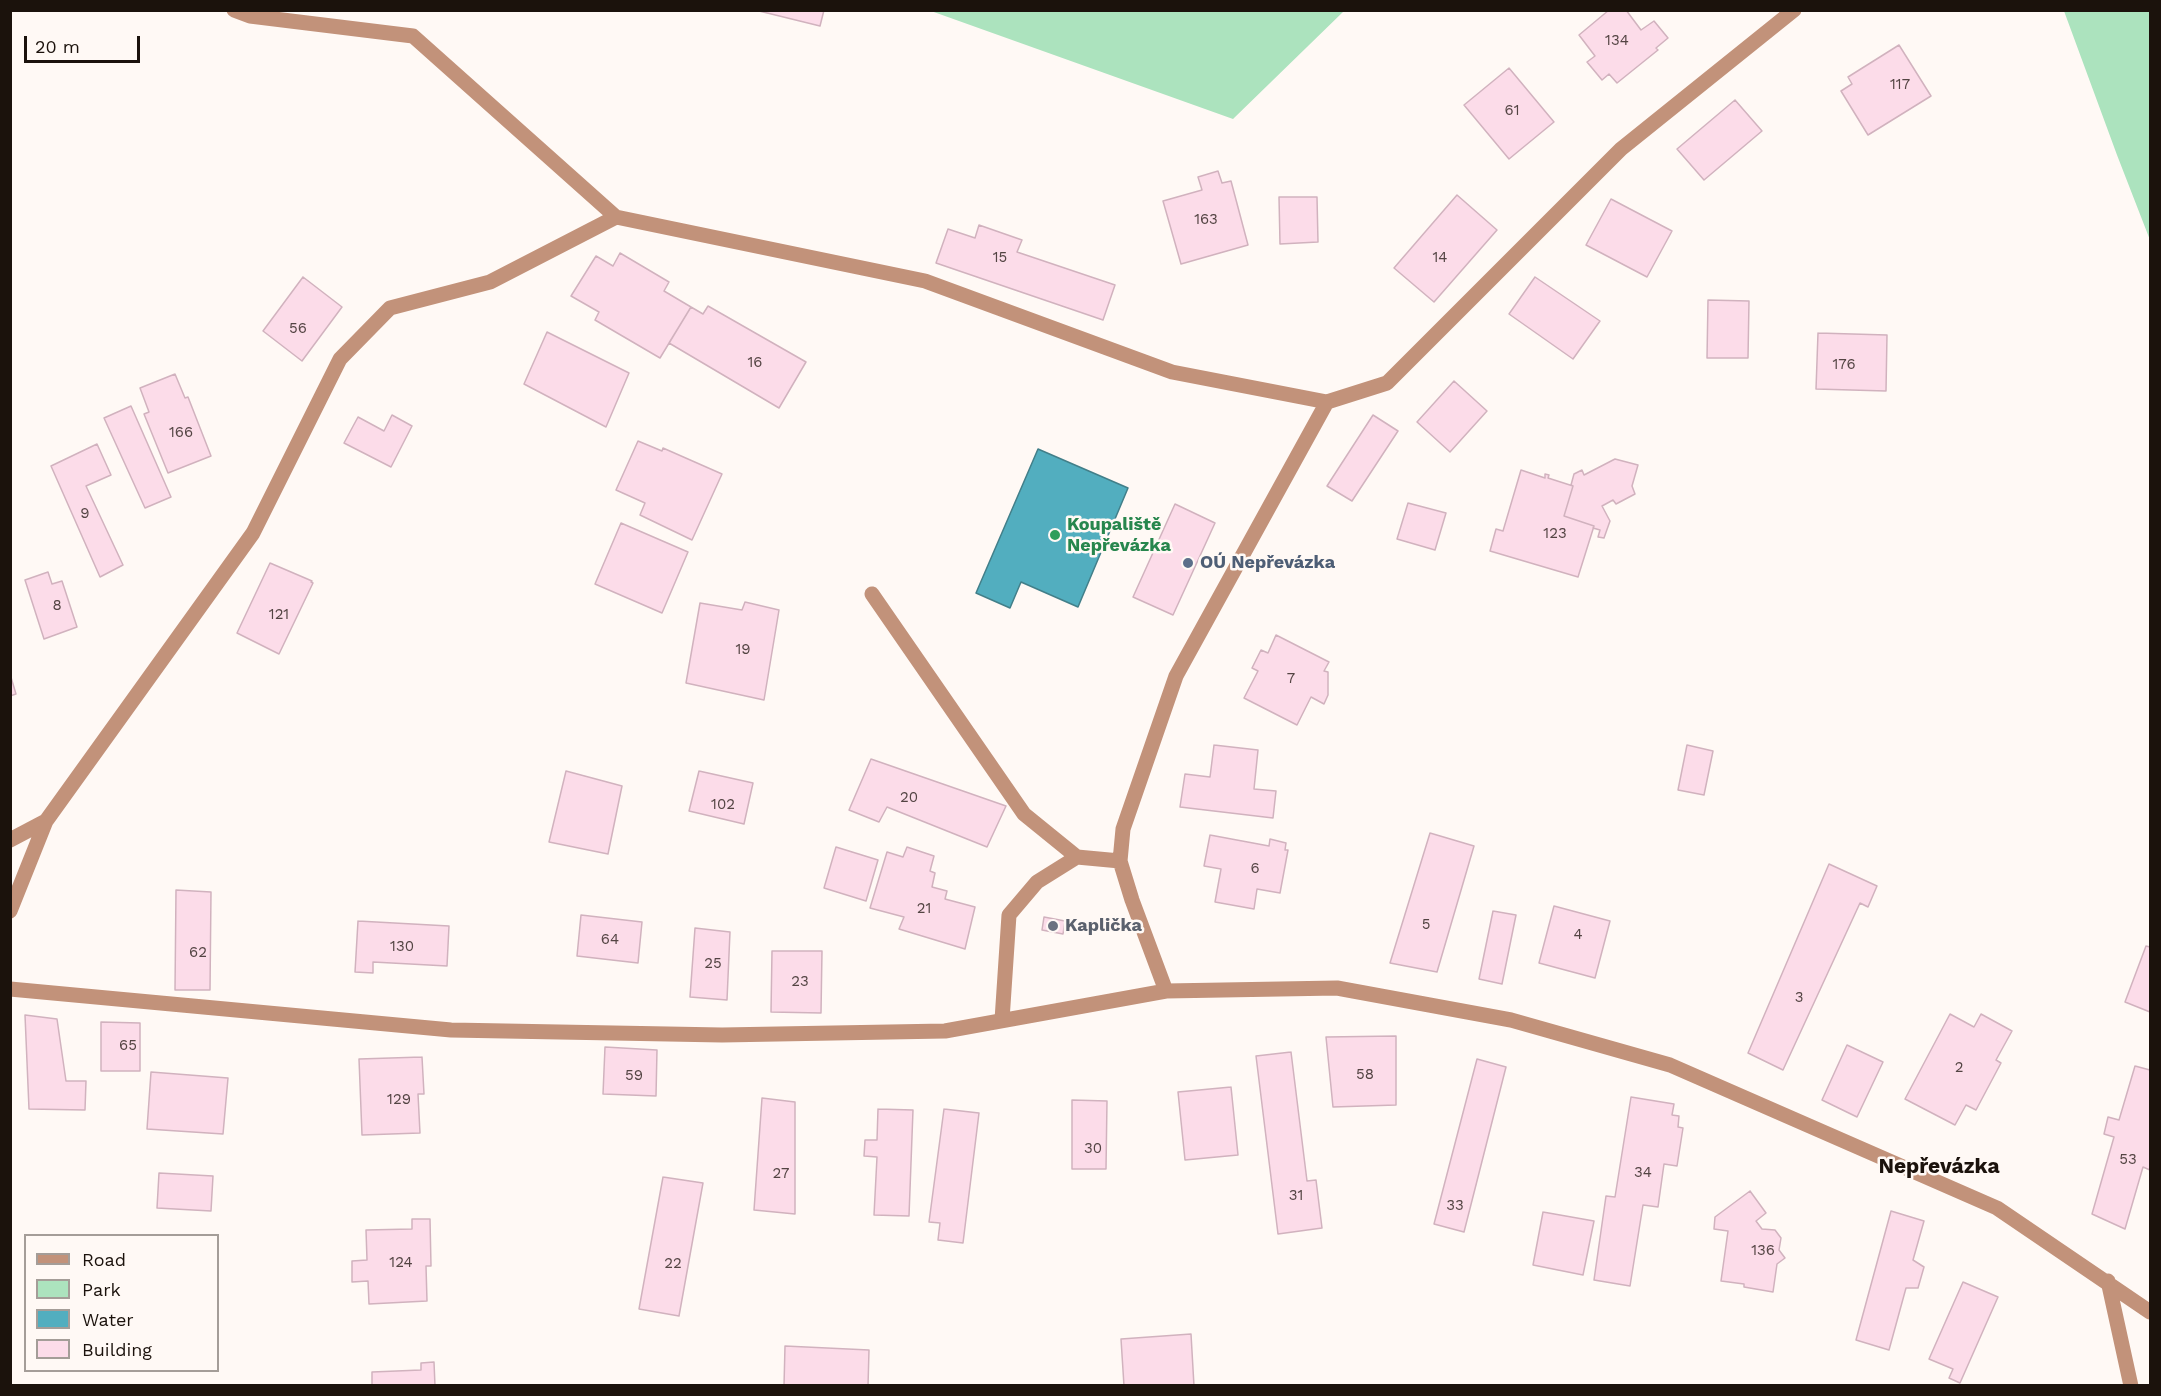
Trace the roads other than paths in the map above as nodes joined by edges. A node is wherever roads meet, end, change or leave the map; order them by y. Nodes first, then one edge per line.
1 (234, 10) edge
2 (1794, 10) edge
3 (616, 217) junction
4 (1327, 402) junction
5 (872, 594) dead end
6 (46, 821) junction
7 (10, 840) edge
8 (1077, 857) junction
9 (1120, 861) junction
10 (10, 910) edge
11 (10, 989) edge
12 (1166, 991) junction
13 (1002, 1020) junction
14 (2108, 1281) junction
15 (2151, 1312) edge
16 (2131, 1386) edge

1 - 3 street
2 - 4 street
3 - 4 street
3 - 6 street
4 - 9 street
5 - 8 street
6 - 7 street
6 - 10 street
8 - 9 street
8 - 13 street
9 - 12 street
11 - 13 street
12 - 13 street
12 - 14 street
14 - 15 street
14 - 16 street

